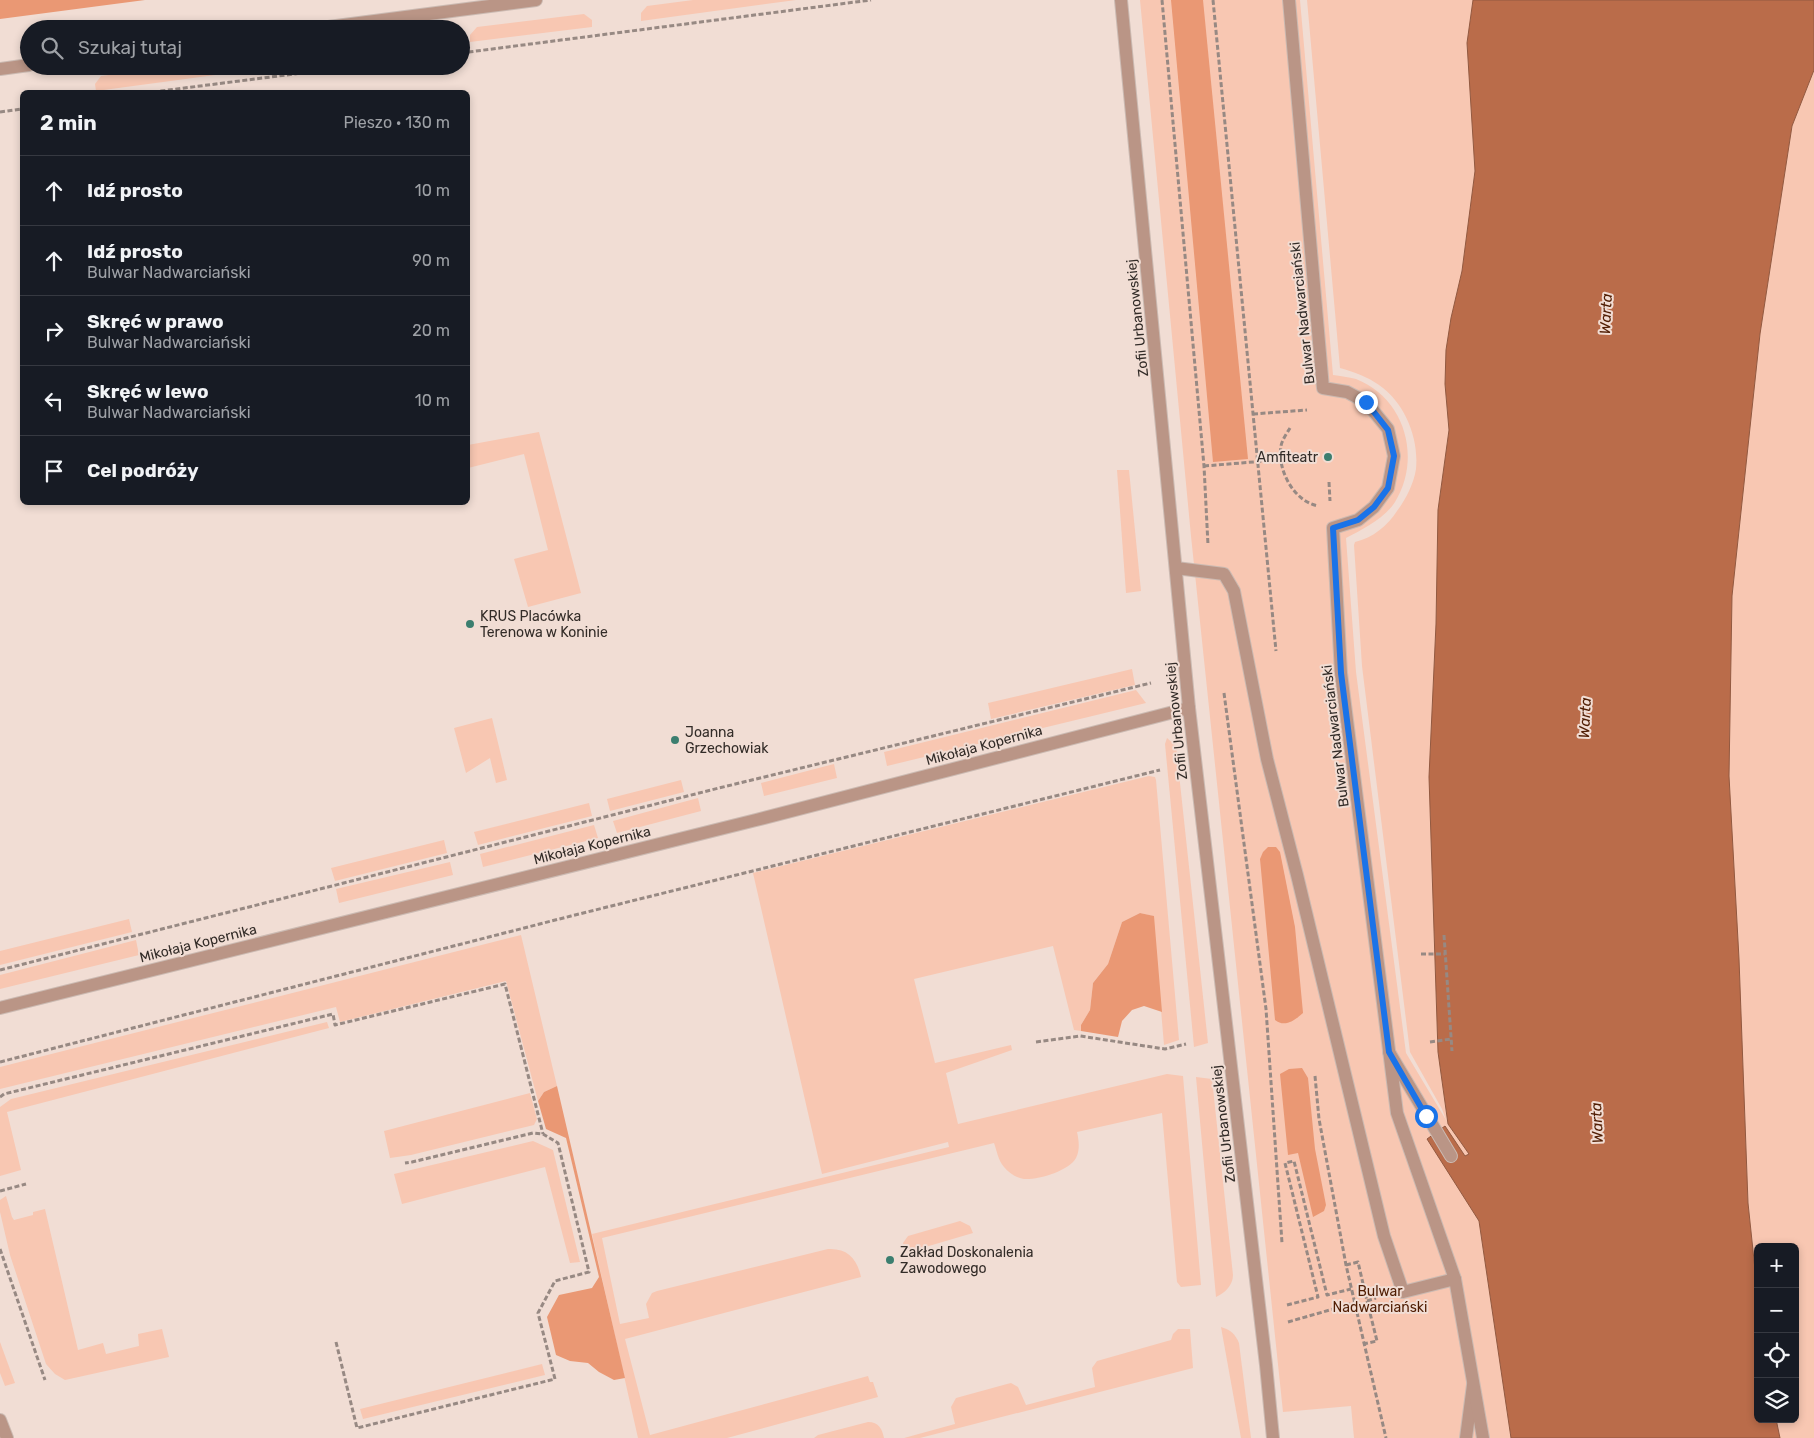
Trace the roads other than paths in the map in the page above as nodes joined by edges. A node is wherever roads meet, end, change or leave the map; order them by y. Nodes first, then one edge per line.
1 (536, 0) edge
2 (1121, 0) edge
3 (1289, 0) edge
4 (382, 20) edge
5 (20, 66) edge
6 (0, 69) edge
7 (1176, 568) junction
8 (1190, 708) junction
9 (0, 1008) edge
10 (1389, 1052) junction
11 (1451, 1156) dead end
12 (1455, 1279) junction
13 (1473, 1380) junction
14 (0, 1420) edge
15 (7, 1438) edge
16 (1273, 1438) edge
17 (1466, 1438) edge
18 (1484, 1438) edge

1 - 4 street
2 - 7 street, Zofii Urbanowskiej
3 - 10 street, Bulwar Nadwarciański
5 - 6 street
7 - 8 street, Zofii Urbanowskiej
7 - 12 street
8 - 9 street, Mikołaja Kopernika
8 - 16 street, Zofii Urbanowskiej
10 - 11 street
10 - 12 street, Bulwar Nadwarciański
12 - 13 street, Bulwar Nadwarciański
13 - 17 street
13 - 18 street, Bulwar Nadwarciański
14 - 15 street

